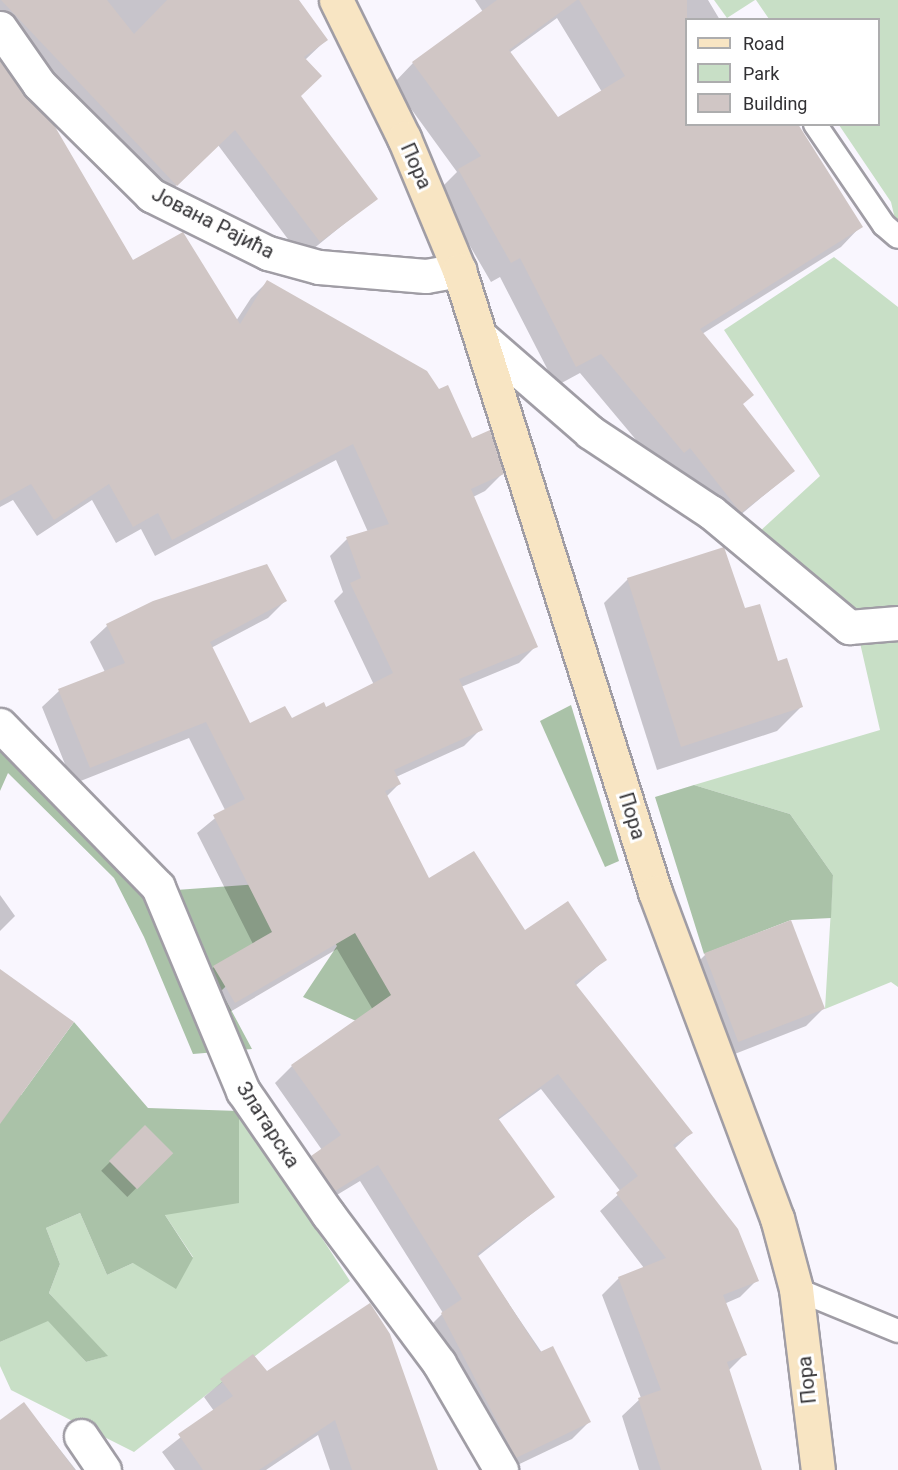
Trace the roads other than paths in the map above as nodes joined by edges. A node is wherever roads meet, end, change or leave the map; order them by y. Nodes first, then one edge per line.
1 (336, 0) edge
2 (0, 28) edge
3 (815, 126) edge
4 (898, 237) edge
5 (459, 270) junction
6 (482, 338) junction
7 (898, 623) edge
8 (0, 725) edge
9 (796, 1289) junction
10 (898, 1331) edge
11 (81, 1436) dead end
12 (104, 1470) edge
13 (501, 1470) edge
14 (818, 1470) edge

1 - 5 street, Пора
2 - 5 street, Јована Рајића
3 - 4 lane
5 - 6 street, Пора
6 - 7 street
6 - 9 street, Пора
8 - 13 street, Златарска
9 - 10 lane
9 - 14 street, Пора
11 - 12 street

